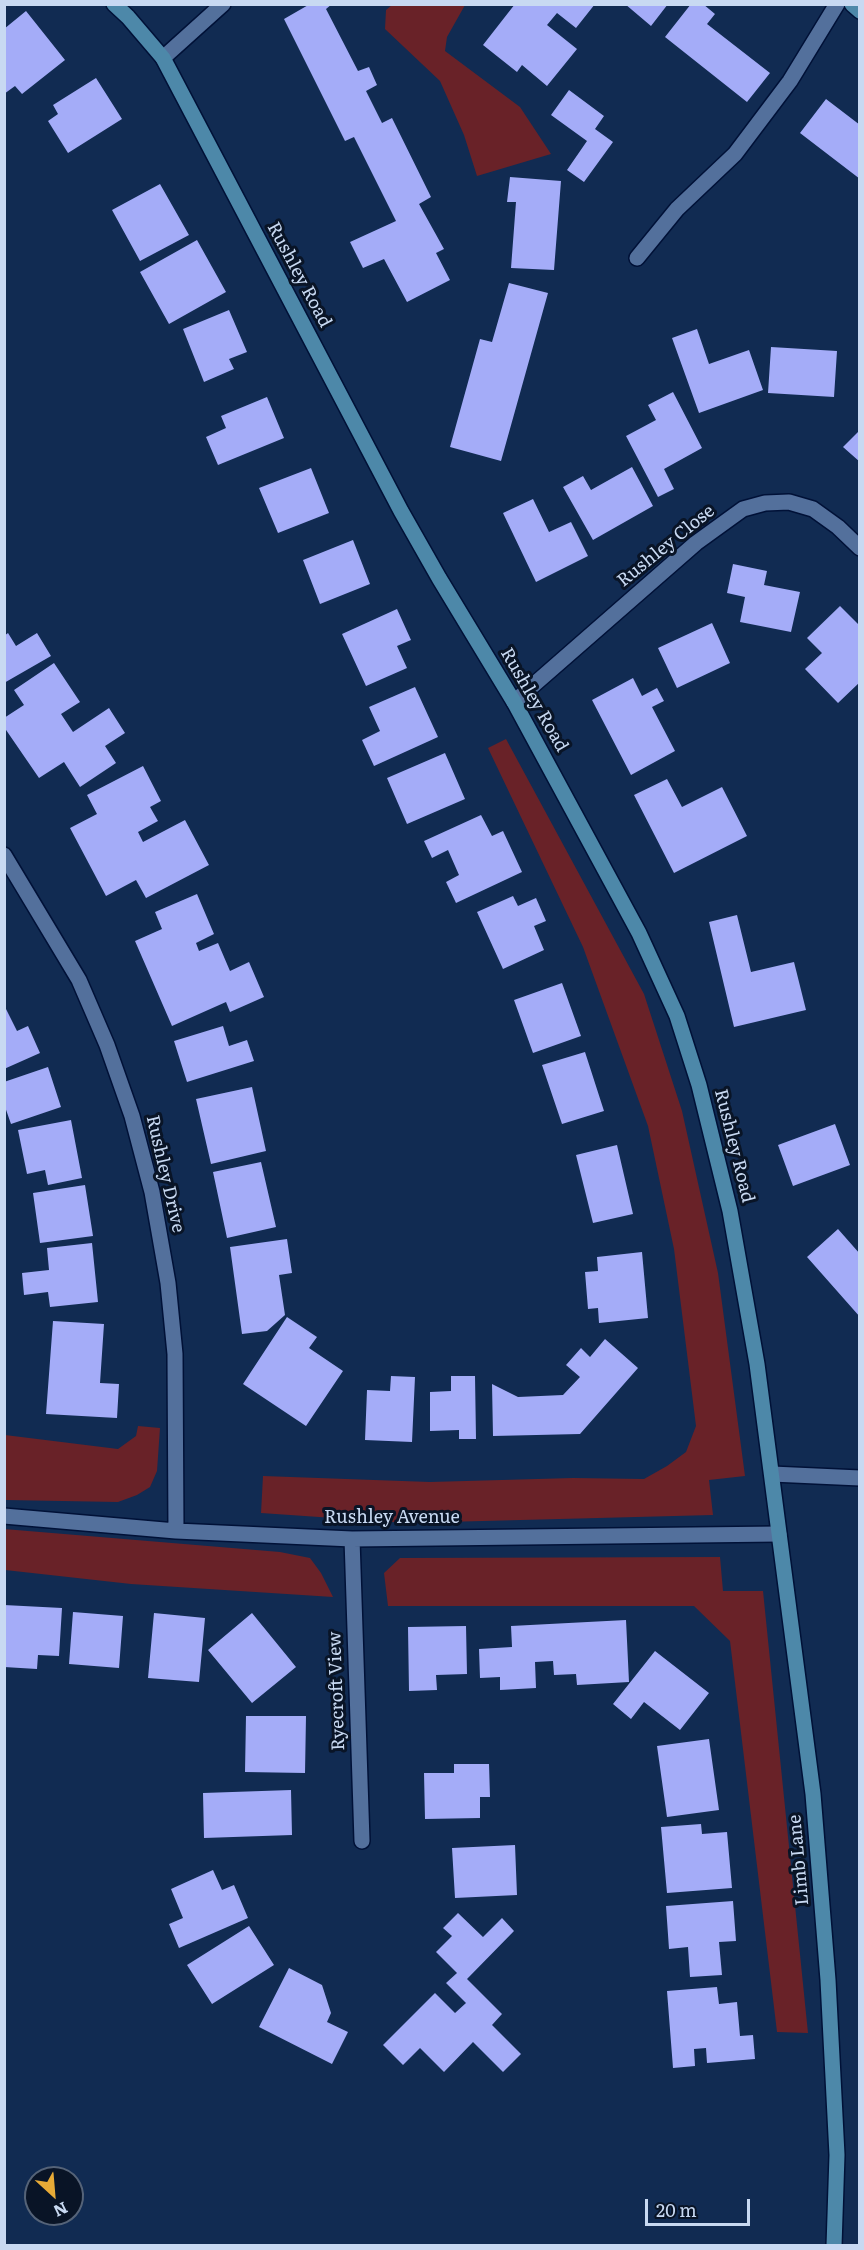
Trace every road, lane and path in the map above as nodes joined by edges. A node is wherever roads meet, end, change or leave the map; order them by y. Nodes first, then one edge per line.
1 (114, 4) edge
2 (223, 4) edge
3 (837, 4) edge
4 (852, 4) edge
5 (860, 11) edge
6 (162, 58) junction
7 (637, 258) dead end
8 (860, 548) edge
9 (514, 702) junction
10 (4, 855) edge
11 (772, 1474) junction
12 (860, 1478) edge
13 (4, 1516) edge
14 (176, 1531) junction
15 (779, 1534) junction
16 (352, 1539) junction
17 (362, 1841) dead end
18 (834, 2246) edge

1 - 6 street, Rushley Road
2 - 6 street
3 - 7 street
4 - 5 street
6 - 9 street, Rushley Road
8 - 9 street, Rushley Close
9 - 11 street, Rushley Road
10 - 14 street, Rushley Drive
11 - 12 street
11 - 15 street, Limb Lane
13 - 14 street, Rushley Avenue
14 - 16 street, Rushley Avenue
15 - 16 street, Rushley Avenue
15 - 18 street, Limb Lane
16 - 17 street, Ryecroft View

